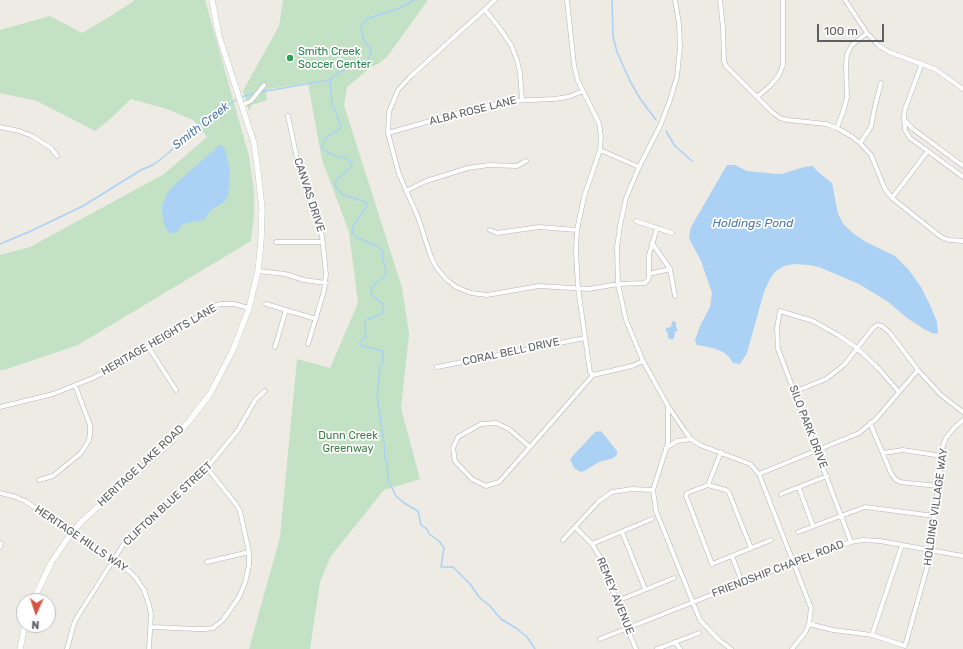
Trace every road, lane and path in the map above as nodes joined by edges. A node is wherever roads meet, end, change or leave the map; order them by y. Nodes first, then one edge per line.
1 (212, 0) edge
2 (495, 0) edge
3 (567, 0) edge
4 (676, 0) edge
5 (720, 0) edge
6 (783, 0) edge
7 (845, 0) edge
8 (484, 10) junction
9 (868, 33) junction
10 (922, 63) junction
11 (881, 83) dead end
12 (264, 85) dead end
13 (963, 90) edge
14 (583, 91) junction
15 (757, 97) junction
16 (522, 99) junction
17 (242, 105) junction
18 (288, 116) dead end
19 (904, 120) junction
20 (0, 127) edge
21 (837, 128) junction
22 (388, 133) junction
23 (860, 143) junction
24 (600, 150) junction
25 (928, 151) junction
26 (58, 156) dead end
27 (526, 161) dead end
28 (963, 166) edge
29 (640, 167) junction
30 (963, 177) edge
31 (406, 191) junction
32 (892, 198) junction
33 (636, 221) dead end
34 (657, 228) junction
35 (490, 230) dead end
36 (578, 230) junction
37 (672, 233) dead end
38 (963, 241) edge
39 (276, 242) dead end
40 (323, 242) junction
41 (652, 243) junction
42 (670, 269) junction
43 (258, 271) junction
44 (649, 274) junction
45 (326, 282) junction
46 (618, 284) junction
47 (578, 288) junction
48 (675, 296) dead end
49 (266, 304) dead end
50 (250, 308) junction
51 (286, 310) junction
52 (316, 319) junction
53 (585, 338) junction
54 (308, 344) dead end
55 (275, 347) dead end
56 (149, 348) junction
57 (857, 348) junction
58 (643, 361) junction
59 (437, 367) dead end
60 (918, 370) junction
61 (593, 376) junction
62 (75, 385) junction
63 (176, 390) dead end
64 (265, 391) dead end
65 (794, 392) junction
66 (899, 392) junction
67 (668, 406) junction
68 (0, 407) edge
69 (963, 412) edge
70 (963, 420) edge
71 (870, 423) junction
72 (691, 439) junction
73 (530, 448) junction
74 (666, 448) junction
75 (817, 450) junction
76 (721, 452) junction
77 (883, 453) junction
78 (942, 456) junction
79 (207, 468) junction
80 (759, 474) junction
81 (827, 476) junction
82 (39, 480) dead end
83 (708, 485) junction
84 (938, 486) junction
85 (799, 488) junction
86 (653, 490) junction
87 (0, 493) edge
88 (781, 494) dead end
89 (842, 516) junction
90 (935, 516) junction
91 (652, 520) dead end
92 (813, 526) junction
93 (575, 527) junction
94 (622, 532) junction
95 (798, 532) dead end
96 (72, 533) junction
97 (563, 540) dead end
98 (771, 540) dead end
99 (851, 542) junction
100 (592, 544) junction
101 (902, 545) junction
102 (751, 548) junction
103 (931, 550) junction
104 (249, 552) junction
105 (732, 556) junction
106 (963, 556) edge
107 (113, 560) junction
108 (207, 562) dead end
109 (792, 563) junction
110 (674, 578) dead end
111 (742, 582) junction
112 (645, 589) junction
113 (37, 593) edge
114 (617, 601) junction
115 (692, 602) junction
116 (809, 624) junction
117 (151, 627) junction
118 (627, 628) junction
119 (23, 633) edge
120 (699, 633) dead end
121 (872, 635) junction
122 (600, 639) dead end
123 (675, 642) junction
124 (20, 649) edge
125 (67, 649) edge
126 (149, 649) edge
127 (636, 649) edge
128 (657, 649) edge
129 (680, 649) edge
130 (731, 649) edge
131 (792, 649) edge

1 - 17 main road, HERITAGE LAKE ROAD
2 - 8 street
3 - 14 street
4 - 29 street
5 - 15 street
6 - 15 street
7 - 9 street
8 - 16 street
8 - 22 street
9 - 10 street
9 - 21 street
10 - 13 street
10 - 19 street
11 - 23 street
12 - 17 street
14 - 16 street, ALBA ROSE LANE
14 - 24 street
15 - 21 street
16 - 22 street, ALBA ROSE LANE
17 - 43 main road, HERITAGE LAKE ROAD
18 - 40 street, CANVAS DRIVE
19 - 25 street
19 - 28 street
20 - 26 street
21 - 23 street
22 - 31 street
23 - 32 street
24 - 29 street
24 - 36 street
25 - 30 street
25 - 32 street
27 - 31 street
29 - 46 street
31 - 47 street
32 - 38 street
33 - 34 street
34 - 37 street
34 - 41 street
35 - 36 street
36 - 47 street
39 - 40 street
40 - 45 street, CANVAS DRIVE
41 - 42 street
41 - 44 street
42 - 44 street
42 - 48 street
43 - 45 street
43 - 50 main road, HERITAGE LAKE ROAD
44 - 46 street
45 - 52 street, CANVAS DRIVE
46 - 47 street
46 - 58 street
47 - 53 street
49 - 51 street
50 - 56 street, HERITAGE HEIGHTS LANE
50 - 96 main road, HERITAGE LAKE ROAD
51 - 52 street
51 - 55 street
52 - 54 street, CANVAS DRIVE
53 - 59 street, CORAL BELL DRIVE
53 - 61 street
56 - 62 street, HERITAGE HEIGHTS LANE
56 - 63 street
57 - 60 street
57 - 65 street
57 - 65 street, SILO PARK DRIVE
57 - 66 street
58 - 61 street
58 - 67 street
60 - 66 street
60 - 69 street
61 - 73 street
62 - 68 street, HERITAGE HEIGHTS LANE
62 - 82 street
64 - 79 street, CLIFTON BLUE STREET
65 - 75 street, SILO PARK DRIVE
66 - 71 street
67 - 72 street
67 - 74 street
70 - 78 street, HOLDING VILLAGE WAY
71 - 75 street
71 - 77 street
72 - 74 street
72 - 76 street
73 - 73 street
74 - 86 street
75 - 80 street
75 - 81 street, SILO PARK DRIVE
76 - 80 street
76 - 83 street
77 - 78 street
77 - 84 street
78 - 84 street, HOLDING VILLAGE WAY
79 - 104 street
79 - 107 street, CLIFTON BLUE STREET
80 - 109 street
81 - 85 street
81 - 89 street, SILO PARK DRIVE
83 - 102 street
83 - 105 street
84 - 90 street, HOLDING VILLAGE WAY
85 - 88 street
85 - 92 street
86 - 93 street
86 - 115 street
87 - 96 street, HERITAGE HILLS WAY
89 - 90 street
89 - 92 street
89 - 99 street, SILO PARK DRIVE
90 - 103 street, HOLDING VILLAGE WAY
91 - 94 street
92 - 95 street
93 - 97 street
93 - 100 street, REMEY AVENUE
94 - 100 street
94 - 112 street
96 - 107 street, HERITAGE HILLS WAY
96 - 113 main road, HERITAGE LAKE ROAD
98 - 102 street
99 - 101 street, FRIENDSHIP CHAPEL ROAD
99 - 109 street, FRIENDSHIP CHAPEL ROAD
100 - 114 street, REMEY AVENUE
101 - 103 street, FRIENDSHIP CHAPEL ROAD
101 - 121 street
102 - 105 street
103 - 106 street, FRIENDSHIP CHAPEL ROAD
103 - 121 street, HOLDING VILLAGE WAY
104 - 108 street
104 - 117 street
105 - 111 street
107 - 117 street, HERITAGE HILLS WAY
107 - 125 street, CLIFTON BLUE STREET
109 - 111 street, FRIENDSHIP CHAPEL ROAD
109 - 116 street
110 - 112 street
111 - 115 street, FRIENDSHIP CHAPEL ROAD
112 - 114 street
114 - 118 street, REMEY AVENUE
115 - 118 street, FRIENDSHIP CHAPEL ROAD
115 - 130 street
116 - 121 street
116 - 131 street
117 - 126 street, HERITAGE HILLS WAY
118 - 122 street, FRIENDSHIP CHAPEL ROAD
118 - 127 street, REMEY AVENUE
119 - 124 main road
120 - 123 street
123 - 128 street
123 - 129 street

